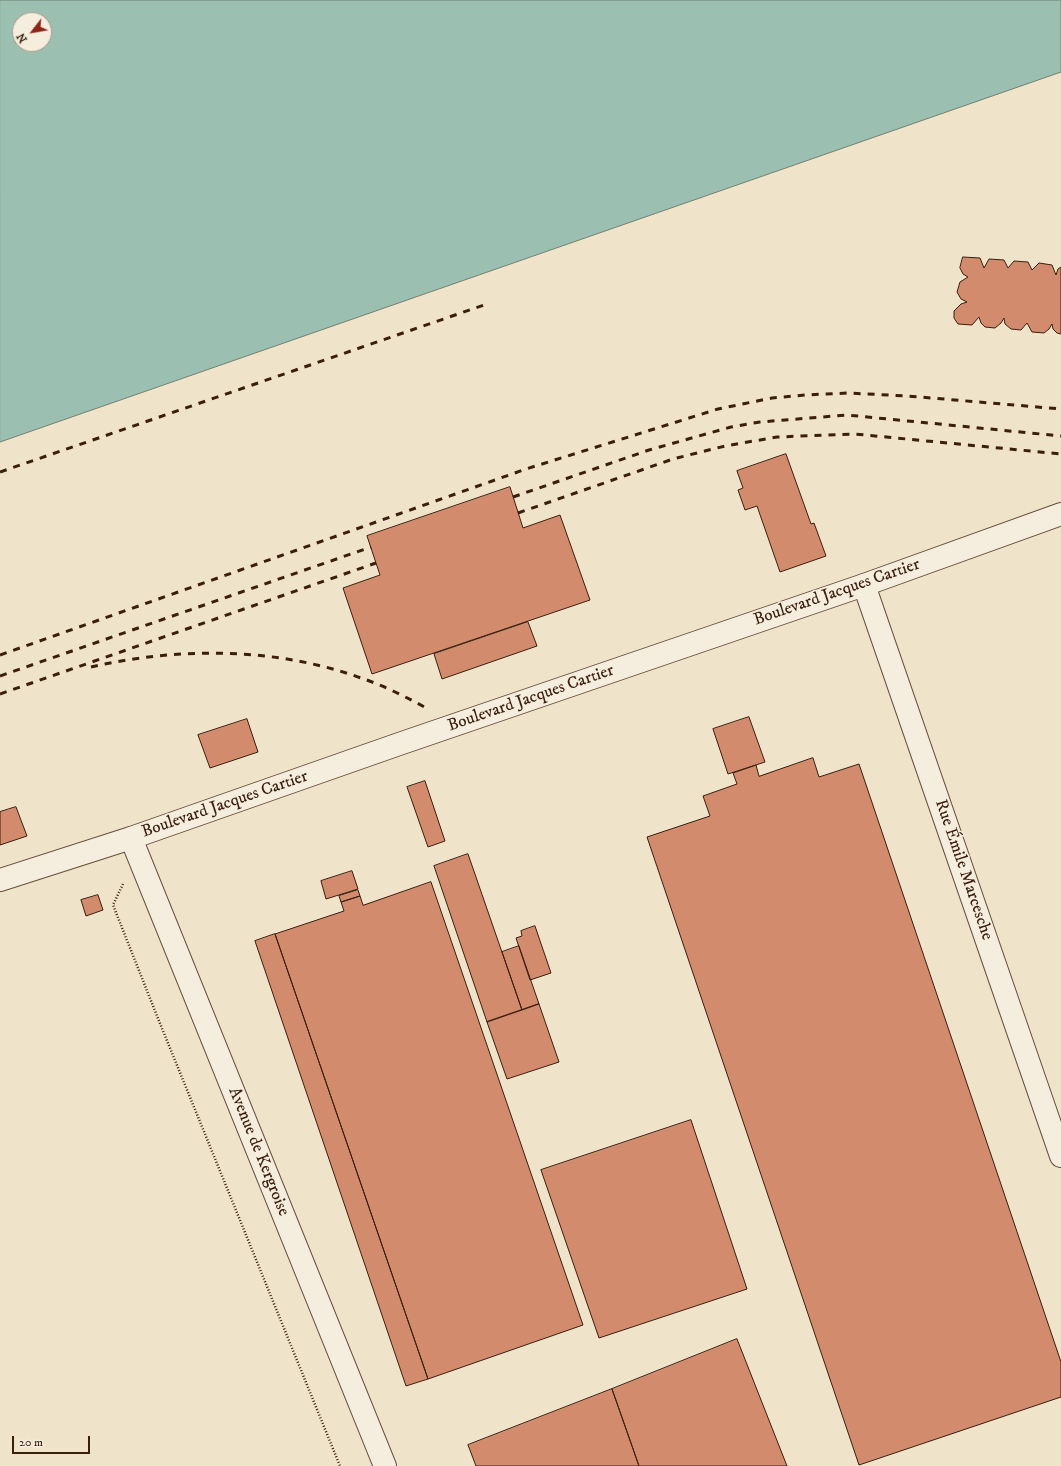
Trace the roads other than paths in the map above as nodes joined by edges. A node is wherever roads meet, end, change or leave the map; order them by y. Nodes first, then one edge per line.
1 (1061, 514) edge
2 (864, 585) junction
3 (134, 845) junction
4 (0, 880) edge
5 (1061, 1156) edge
6 (385, 1466) edge

1 - 2 street, Boulevard Jacques Cartier
2 - 3 street, Boulevard Jacques Cartier
2 - 5 street, Rue Émile Marcesche
3 - 4 street, Boulevard Jacques Cartier
3 - 6 street, Avenue de Kergroise

